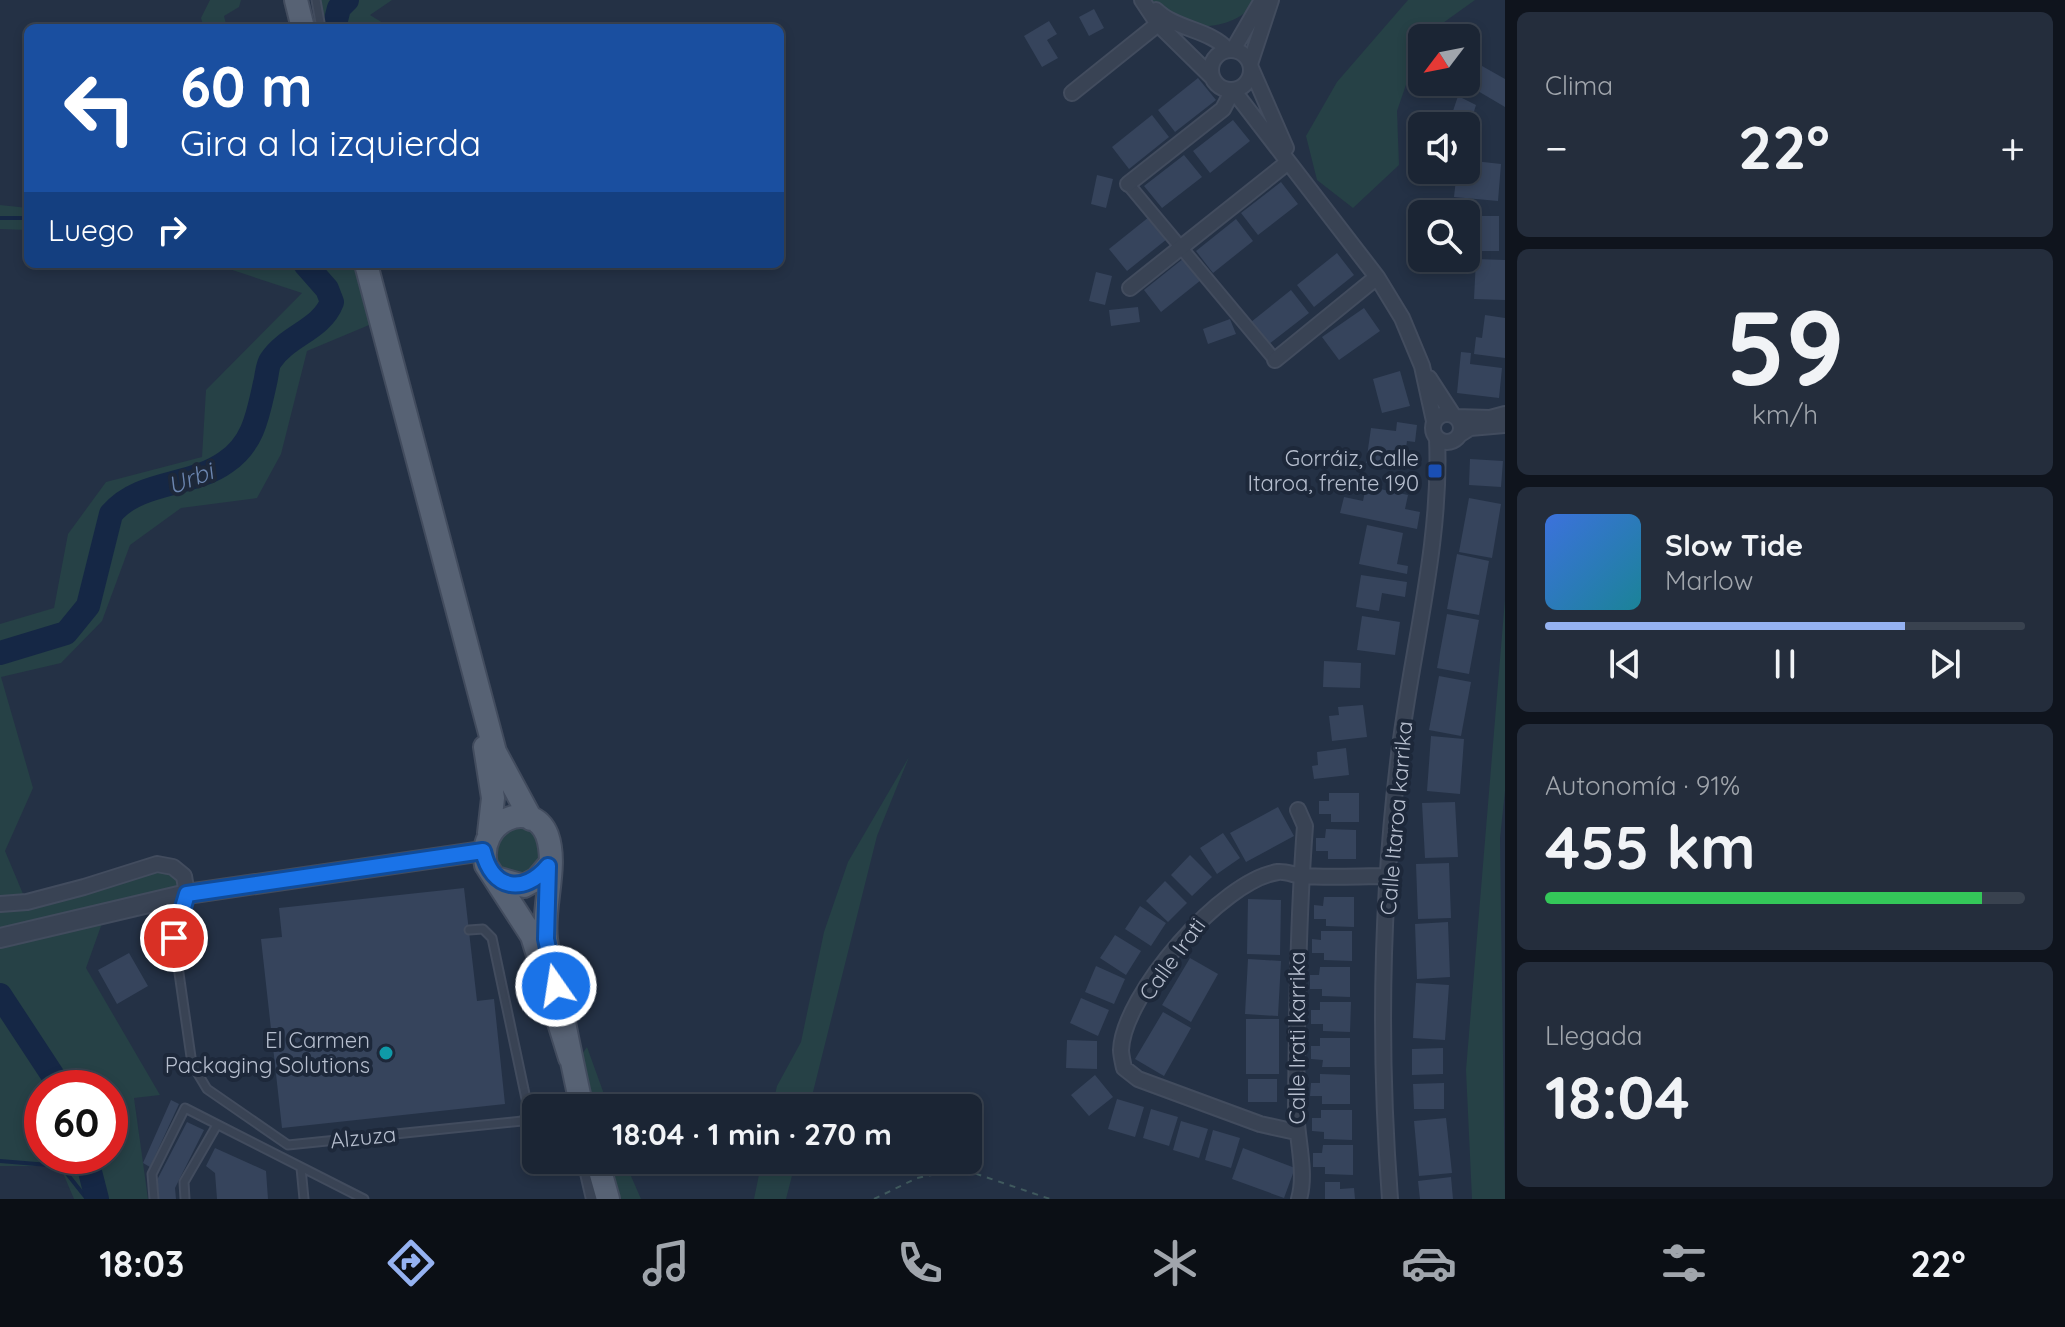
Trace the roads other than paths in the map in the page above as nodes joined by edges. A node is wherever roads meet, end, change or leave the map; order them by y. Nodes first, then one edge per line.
1 (296, 0) edge
2 (316, 0) edge
3 (1144, 0) edge
4 (1262, 0) edge
5 (1271, 0) edge
6 (302, 24) edge
7 (320, 24) edge
8 (1158, 24) junction
9 (1230, 50) junction
10 (1250, 66) junction
11 (1212, 77) junction
12 (1233, 90) junction
13 (1072, 93) dead end
14 (1287, 163) junction
15 (1128, 184) joint
16 (1303, 184) junction
17 (1182, 247) junction
18 (367, 268) edge
19 (1377, 277) junction
20 (1130, 288) dead end
21 (1275, 360) joint
22 (1422, 366) junction
23 (1505, 414) edge
24 (1454, 416) junction
25 (1434, 421) junction
26 (1505, 425) edge
27 (1459, 435) junction
28 (1437, 438) junction
29 (457, 608) junction
30 (1298, 810) dead end
31 (531, 819) junction
32 (486, 842) junction
33 (548, 866) junction
34 (1301, 876) junction
35 (1388, 876) junction
36 (496, 878) junction
37 (187, 894) junction
38 (0, 904) edge
39 (469, 930) dead end
40 (0, 938) edge
41 (570, 1058) junction
42 (579, 1094) edge
43 (217, 1125) junction
44 (1296, 1132) junction
45 (301, 1168) junction
46 (588, 1174) edge
47 (601, 1174) edge
48 (154, 1199) edge
49 (185, 1199) edge
50 (304, 1199) edge
51 (364, 1199) edge
52 (594, 1199) edge
53 (608, 1199) edge
54 (1299, 1199) edge
55 (1390, 1199) edge

1 - 6 main road
2 - 7 lane
3 - 8 street
3 - 9 street
4 - 9 street
5 - 10 street
8 - 11 street
8 - 13 street
9 - 10 street
9 - 11 street
10 - 12 street
10 - 16 street
11 - 12 street
12 - 14 street
12 - 15 street
14 - 16 street
14 - 17 street
15 - 17 street
16 - 19 street
17 - 20 street
17 - 21 street
18 - 29 main road
19 - 21 street
19 - 22 street
22 - 24 street
22 - 25 street
23 - 24 street
24 - 25 street
24 - 27 street
25 - 28 street
26 - 27 street
27 - 28 street
28 - 35 street, Calle Itaroa karrika
29 - 31 main road
29 - 32 main road
30 - 34 street
31 - 32 main road
31 - 33 main road
32 - 36 main road
32 - 37 street
33 - 36 main road
33 - 41 main road
34 - 35 street, Calle Irati
34 - 44 street, Calle Irati karrika
34 - 44 street, Calle Irati
35 - 55 street, Calle Itaroa karrika
36 - 41 main road
37 - 38 street
37 - 39 lane, Alzuza
37 - 40 street
41 - 42 main road
43 - 45 lane
43 - 48 lane
43 - 49 lane
44 - 54 street, Calle Irati karrika
45 - 50 lane
45 - 51 lane
46 - 52 street
47 - 53 main road

